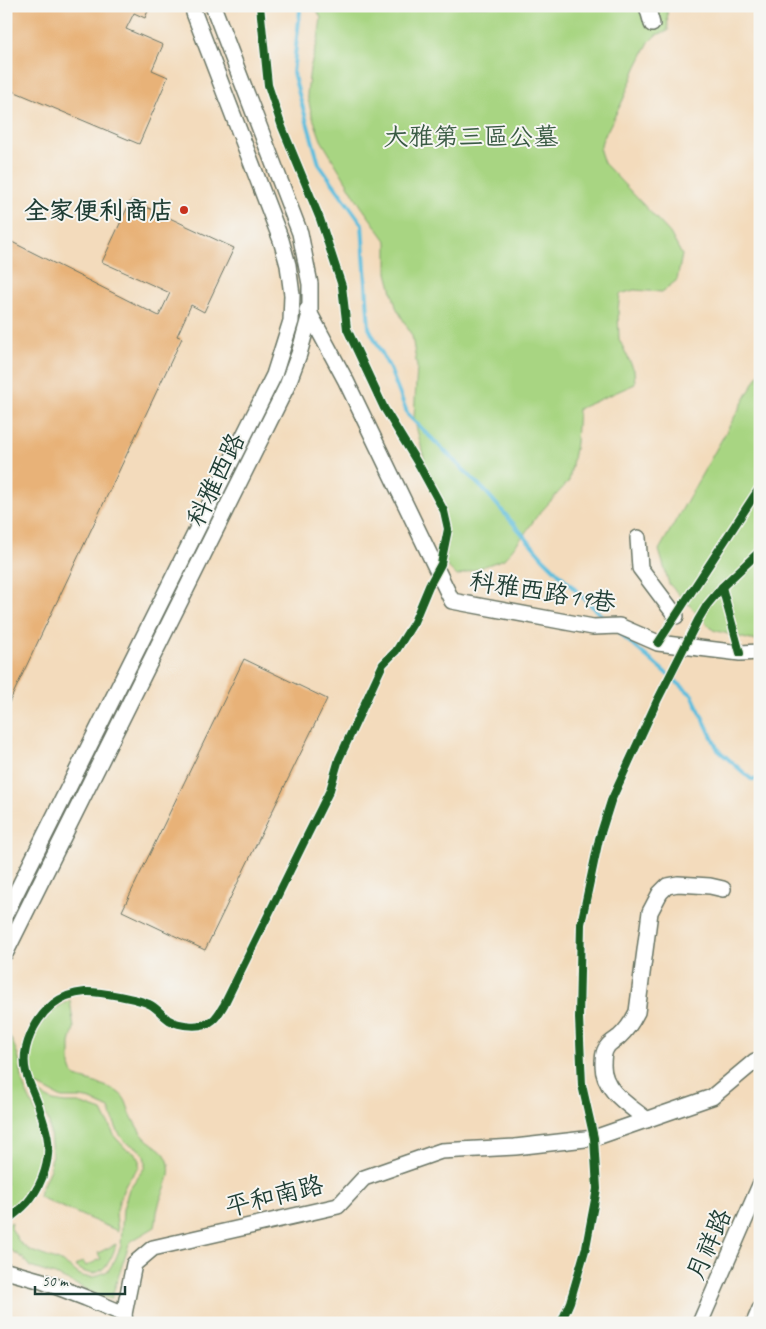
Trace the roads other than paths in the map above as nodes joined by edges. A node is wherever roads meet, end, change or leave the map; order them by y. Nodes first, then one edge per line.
1 (193, 6) edge
2 (213, 6) edge
3 (647, 6) edge
4 (652, 24) dead end
5 (292, 295) junction
6 (310, 314) junction
7 (638, 538) dead end
8 (676, 616) dead end
9 (760, 652) edge
10 (723, 888) dead end
11 (6, 913) edge
12 (6, 952) edge
13 (760, 1063) edge
14 (647, 1120) junction
15 (760, 1185) edge
16 (6, 1271) edge
17 (760, 1309) edge
18 (124, 1319) edge
19 (700, 1323) edge
20 (754, 1323) edge

1 - 5 street, 科雅西路
2 - 6 street, 科雅西路
3 - 4 street
5 - 6 street, 科雅西路19巷
5 - 11 street, 科雅西路
6 - 9 street, 科雅西路19巷
6 - 12 street, 科雅西路
7 - 8 street
10 - 14 street
13 - 14 street, 平和南路
14 - 18 street, 平和南路
15 - 19 street, 月祥路
16 - 18 street, 平和南路
17 - 20 street

